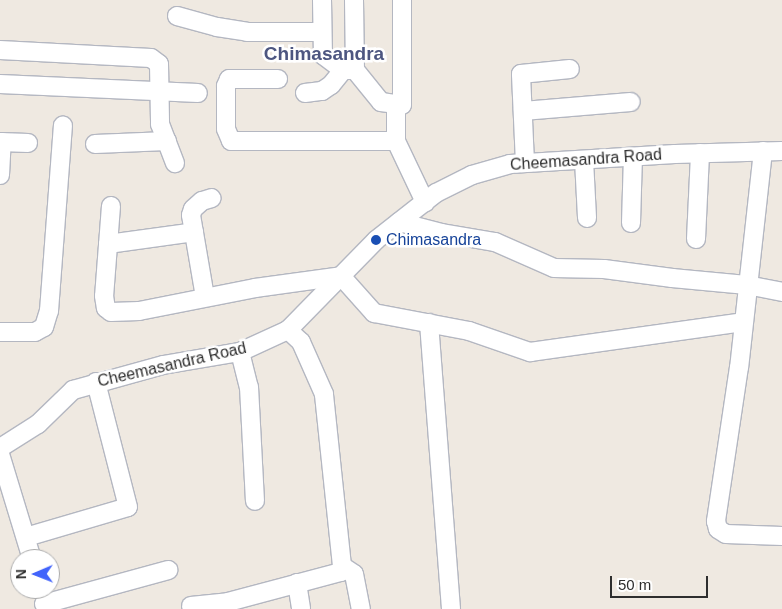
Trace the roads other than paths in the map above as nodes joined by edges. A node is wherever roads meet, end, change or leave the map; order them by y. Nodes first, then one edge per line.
1 (322, 0) edge
2 (354, 0) edge
3 (402, 0) edge
4 (177, 16) dead end
5 (322, 32) junction
6 (0, 50) edge
7 (570, 69) dead end
8 (349, 70) junction
9 (278, 79) dead end
10 (0, 84) edge
11 (160, 92) junction
12 (198, 93) dead end
13 (305, 93) dead end
14 (631, 102) dead end
15 (396, 105) junction
16 (523, 110) junction
17 (62, 126) dead end
18 (167, 141) junction
19 (1, 142) edge
20 (396, 142) junction
21 (28, 143) dead end
22 (95, 144) dead end
23 (762, 151) junction
24 (782, 151) edge
25 (700, 154) junction
26 (634, 157) junction
27 (584, 160) junction
28 (175, 163) dead end
29 (525, 163) junction
30 (0, 175) edge
31 (212, 198) dead end
32 (425, 202) junction
33 (111, 206) dead end
34 (587, 218) dead end
35 (399, 222) junction
36 (631, 223) dead end
37 (194, 232) junction
38 (696, 239) dead end
39 (108, 244) junction
40 (341, 276) junction
41 (747, 285) junction
42 (782, 292) edge
43 (205, 297) junction
44 (743, 322) junction
45 (429, 323) junction
46 (288, 330) junction
47 (0, 332) edge
48 (240, 352) junction
49 (96, 382) junction
50 (0, 448) edge
51 (0, 454) edge
52 (256, 501) dead end
53 (782, 536) edge
54 (26, 537) junction
55 (29, 549) edge
56 (342, 566) junction
57 (168, 570) dead end
58 (297, 583) junction
59 (43, 601) edge
60 (191, 606) dead end
61 (301, 609) edge
62 (361, 609) edge
63 (451, 609) edge

1 - 5 street
2 - 8 street
3 - 15 street
4 - 5 street
5 - 8 street
6 - 11 street
7 - 16 street
8 - 13 street
8 - 15 street
9 - 20 street
10 - 11 street
11 - 12 street
11 - 18 street
14 - 16 street
15 - 20 street
16 - 29 street
17 - 47 street
18 - 22 street
18 - 28 street
19 - 21 street
19 - 30 street
20 - 32 street
23 - 24 street, Cheemasandra Road
23 - 25 street, Cheemasandra Road
23 - 41 street
25 - 26 street, Cheemasandra Road
25 - 38 street
26 - 27 street, Cheemasandra Road
26 - 36 street
27 - 29 street, Cheemasandra Road
27 - 34 street
29 - 32 street, Cheemasandra Road
31 - 37 street
32 - 35 street, Cheemasandra Road
33 - 39 street
35 - 40 street, Cheemasandra Road
35 - 41 street
37 - 39 street
37 - 43 street
39 - 43 street
40 - 43 street
40 - 45 street
40 - 46 street, Cheemasandra Road
41 - 42 street
41 - 44 street
44 - 45 street
44 - 53 street
45 - 63 street
46 - 48 street, Cheemasandra Road
46 - 56 street
48 - 49 street, Cheemasandra Road
48 - 52 street
49 - 50 street, Cheemasandra Road
49 - 54 street
51 - 54 street
54 - 55 street
56 - 58 street
56 - 62 street
57 - 59 street
58 - 60 street
58 - 61 street

